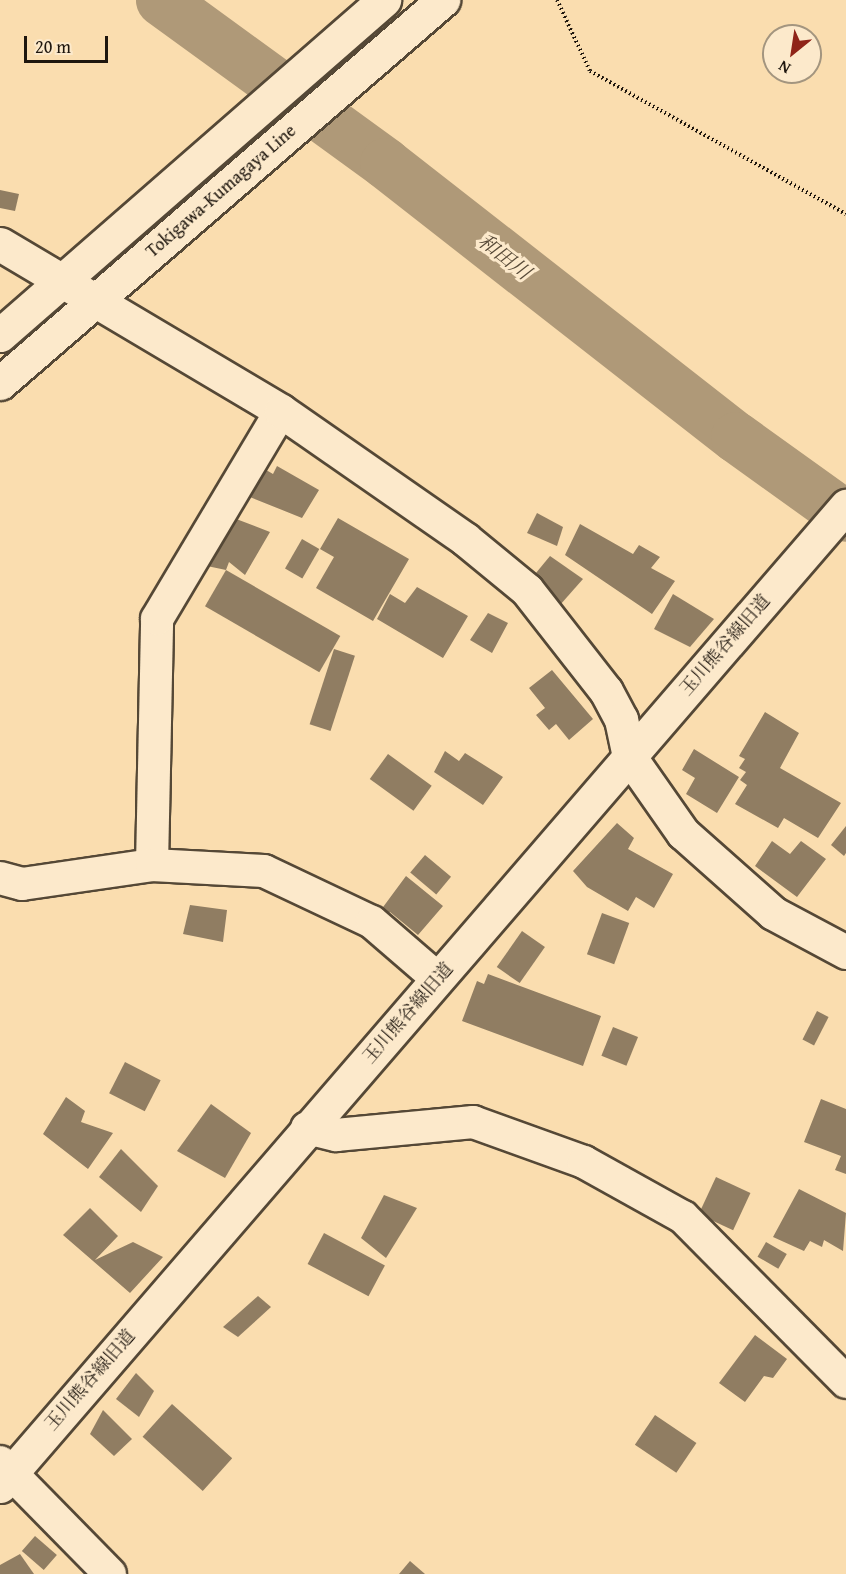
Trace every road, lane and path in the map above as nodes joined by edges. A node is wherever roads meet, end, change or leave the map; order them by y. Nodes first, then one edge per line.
1 (443, 0) edge
2 (557, 0) edge
3 (373, 9) edge
4 (846, 214) edge
5 (0, 244) edge
6 (63, 280) junction
7 (96, 298) junction
8 (0, 335) edge
9 (0, 383) edge
10 (281, 411) junction
11 (846, 506) edge
12 (629, 756) junction
13 (152, 865) junction
14 (0, 878) edge
15 (846, 952) edge
16 (438, 979) junction
17 (307, 1128) junction
18 (846, 1382) edge
19 (4, 1473) edge
20 (110, 1574) edge

1 - 7 street, Tokigawa-Kumagaya Line
2 - 4 path
3 - 6 street, Tokigawa-Kumagaya Line
5 - 6 street
6 - 7 street
6 - 8 street, Tokigawa-Kumagaya Line
7 - 9 street, Tokigawa-Kumagaya Line
7 - 10 street
10 - 12 street
10 - 13 street
11 - 12 street, 玉川熊谷線旧道
12 - 15 street
12 - 16 street, 玉川熊谷線旧道
13 - 14 street
13 - 16 street
16 - 17 street, 玉川熊谷線旧道
17 - 18 street
17 - 19 street, 玉川熊谷線旧道
19 - 20 street

